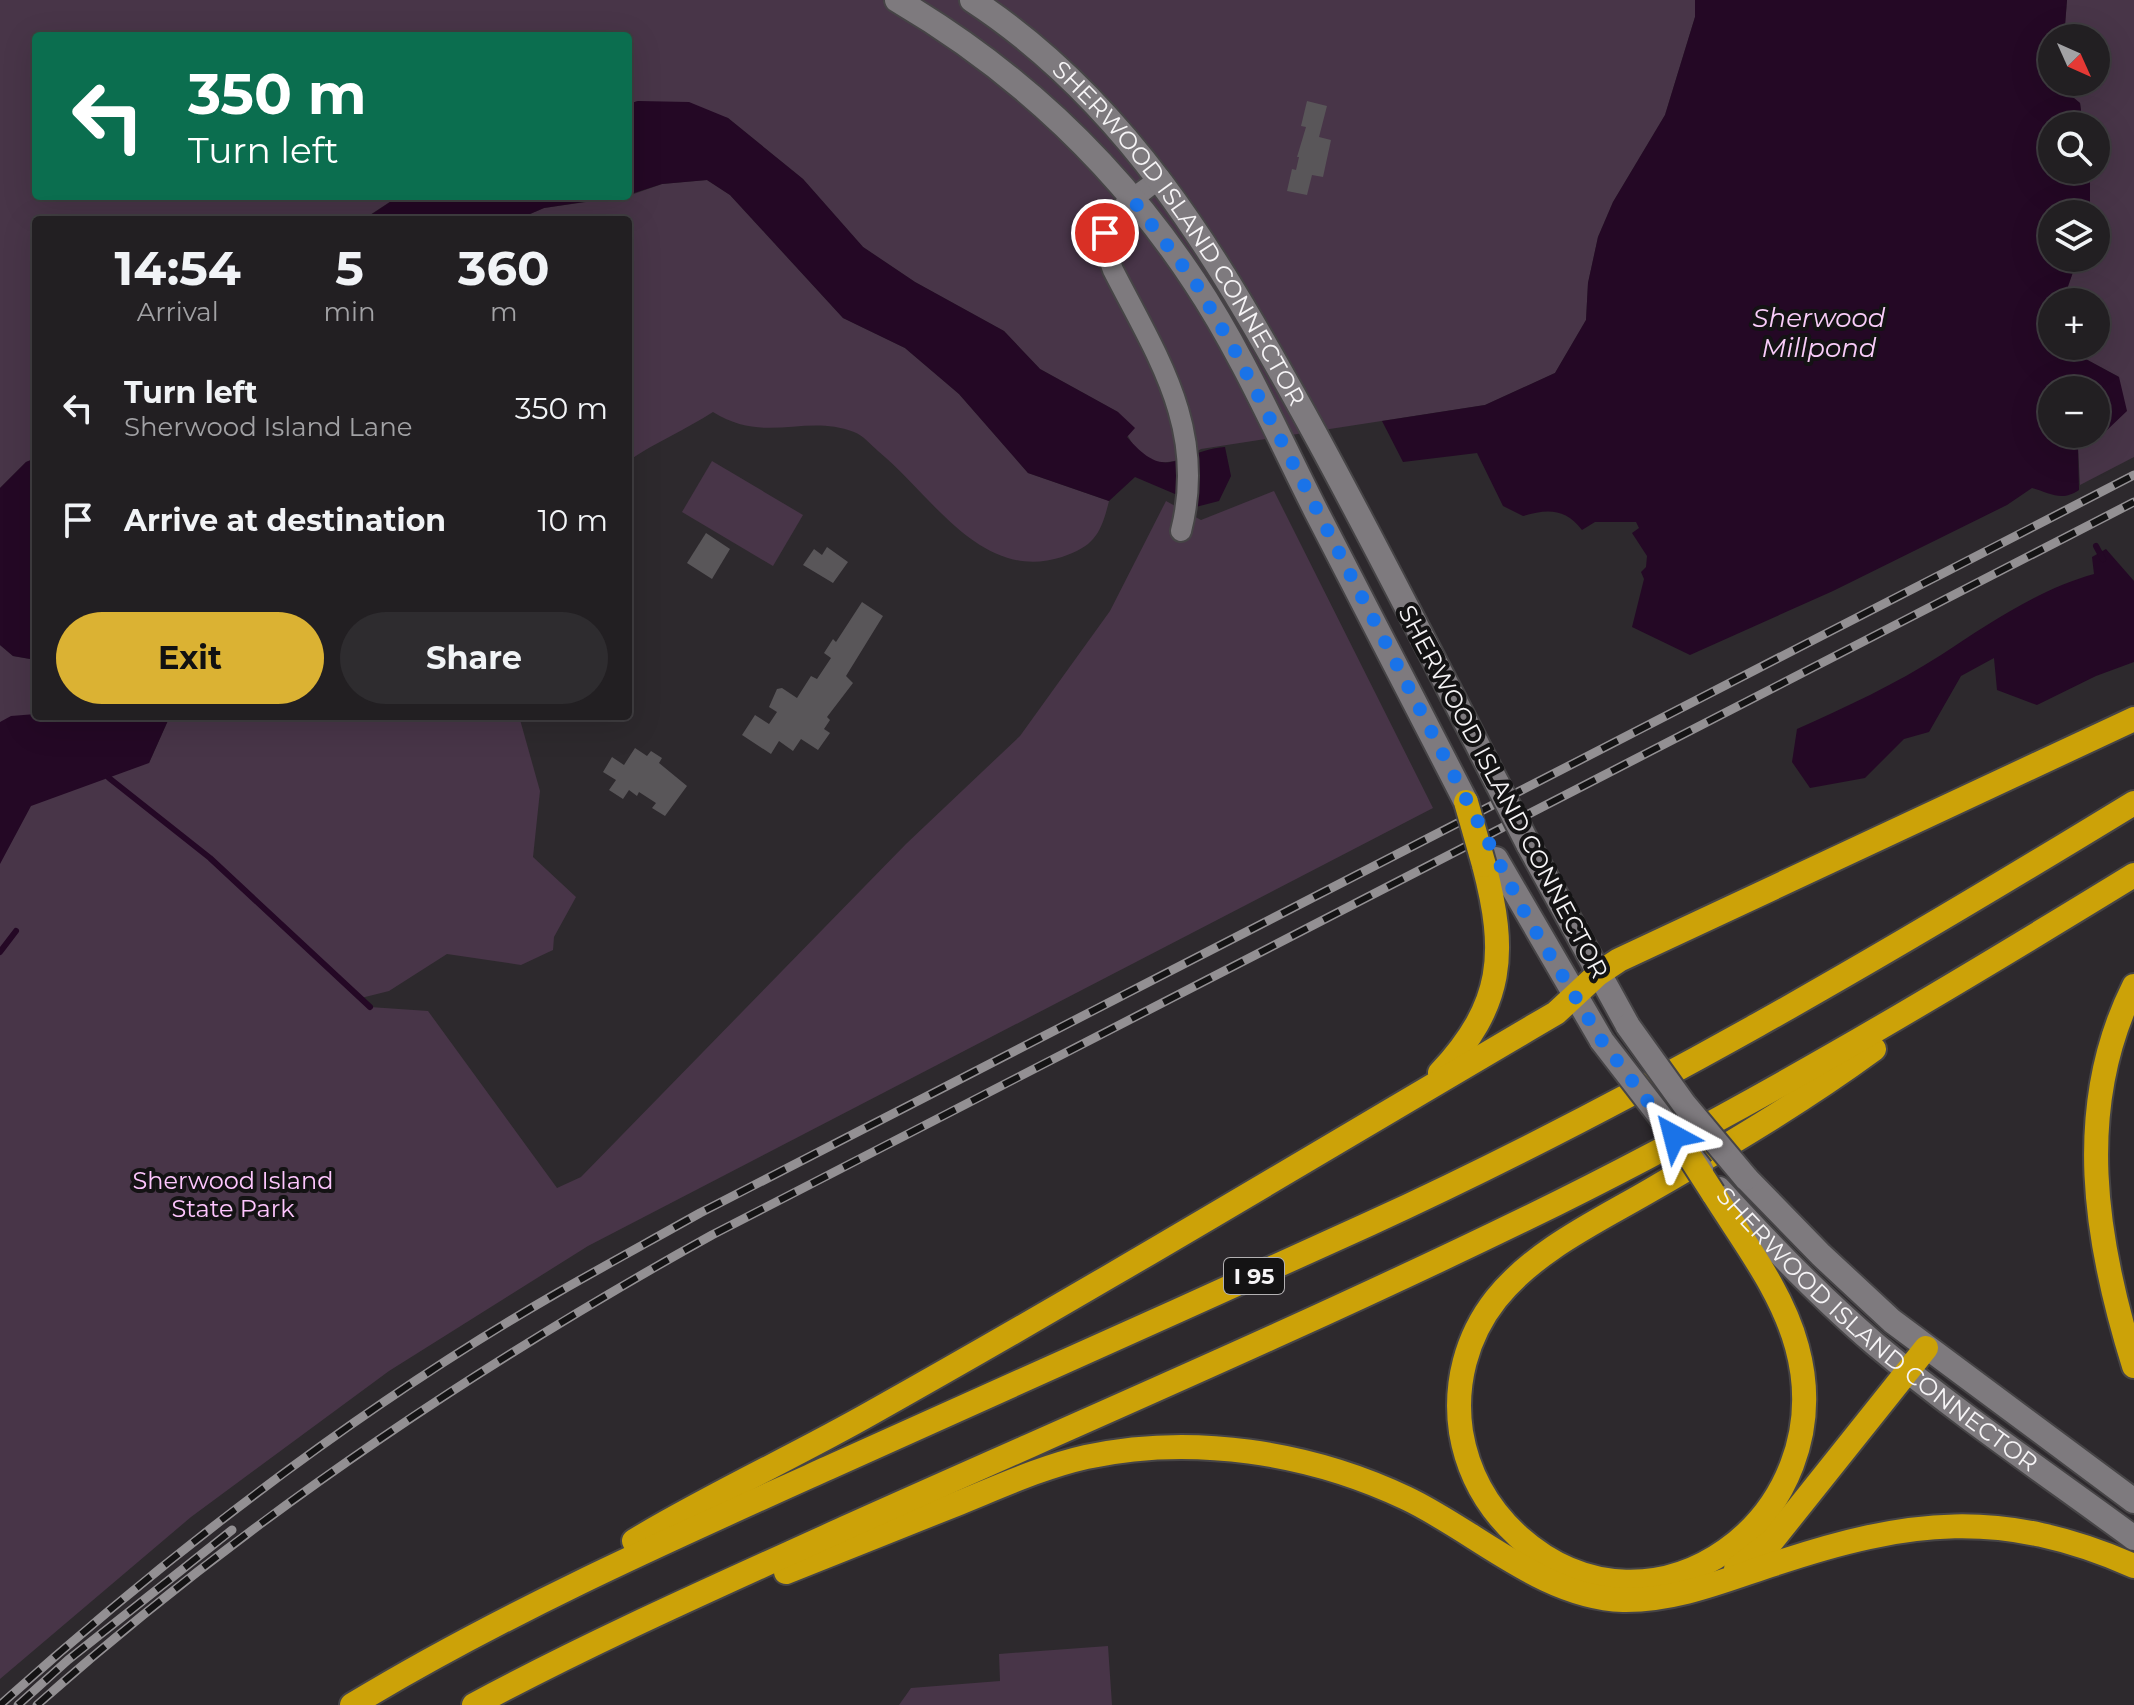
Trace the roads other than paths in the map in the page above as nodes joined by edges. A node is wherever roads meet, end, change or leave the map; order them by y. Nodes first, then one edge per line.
1 (897, 0) edge
2 (972, 0) edge
3 (1160, 178) junction
4 (1133, 200) junction
5 (1181, 531) dead end
6 (2134, 719) edge
7 (1466, 802) joint
8 (2134, 803) edge
9 (1490, 862) junction
10 (2134, 875) edge
11 (1982, 968) junction
12 (1598, 974) junction
13 (2134, 986) edge
14 (1574, 998) junction
15 (1428, 1087) junction
16 (1688, 1154) joint
17 (1716, 1191) junction
18 (1926, 1348) junction
19 (2134, 1366) edge
20 (1908, 1371) junction
21 (2134, 1501) edge
22 (2134, 1538) edge
23 (2134, 1566) edge
24 (1706, 1586) junction
25 (487, 1627) junction
26 (535, 1672) junction
27 (352, 1705) edge
28 (474, 1705) edge

1 - 4 street, SHERWOOD ISLAND CONNECTOR
2 - 3 street, SHERWOOD ISLAND CONNECTOR
3 - 4 street
3 - 12 street, SHERWOOD ISLAND CONNECTOR, bridge
4 - 5 street
4 - 7 street, SHERWOOD ISLAND CONNECTOR
6 - 12 highway
7 - 9 highway, bridge
8 - 25 highway, I 95
9 - 14 street, SHERWOOD ISLAND CONNECTOR
9 - 15 highway
10 - 11 highway, I 95
11 - 17 highway
11 - 26 highway, I 95
12 - 14 highway
12 - 18 street, SHERWOOD ISLAND CONNECTOR, bridge
13 - 19 highway
14 - 15 highway
14 - 16 street, SHERWOOD ISLAND CONNECTOR, bridge
15 - 25 highway
16 - 17 highway, bridge
17 - 20 street, SHERWOOD ISLAND CONNECTOR
18 - 20 highway
18 - 21 street, SHERWOOD ISLAND CONNECTOR
20 - 22 street, SHERWOOD ISLAND CONNECTOR
20 - 24 highway
23 - 24 highway
24 - 26 highway
25 - 27 highway, I 95
26 - 28 highway, I 95

